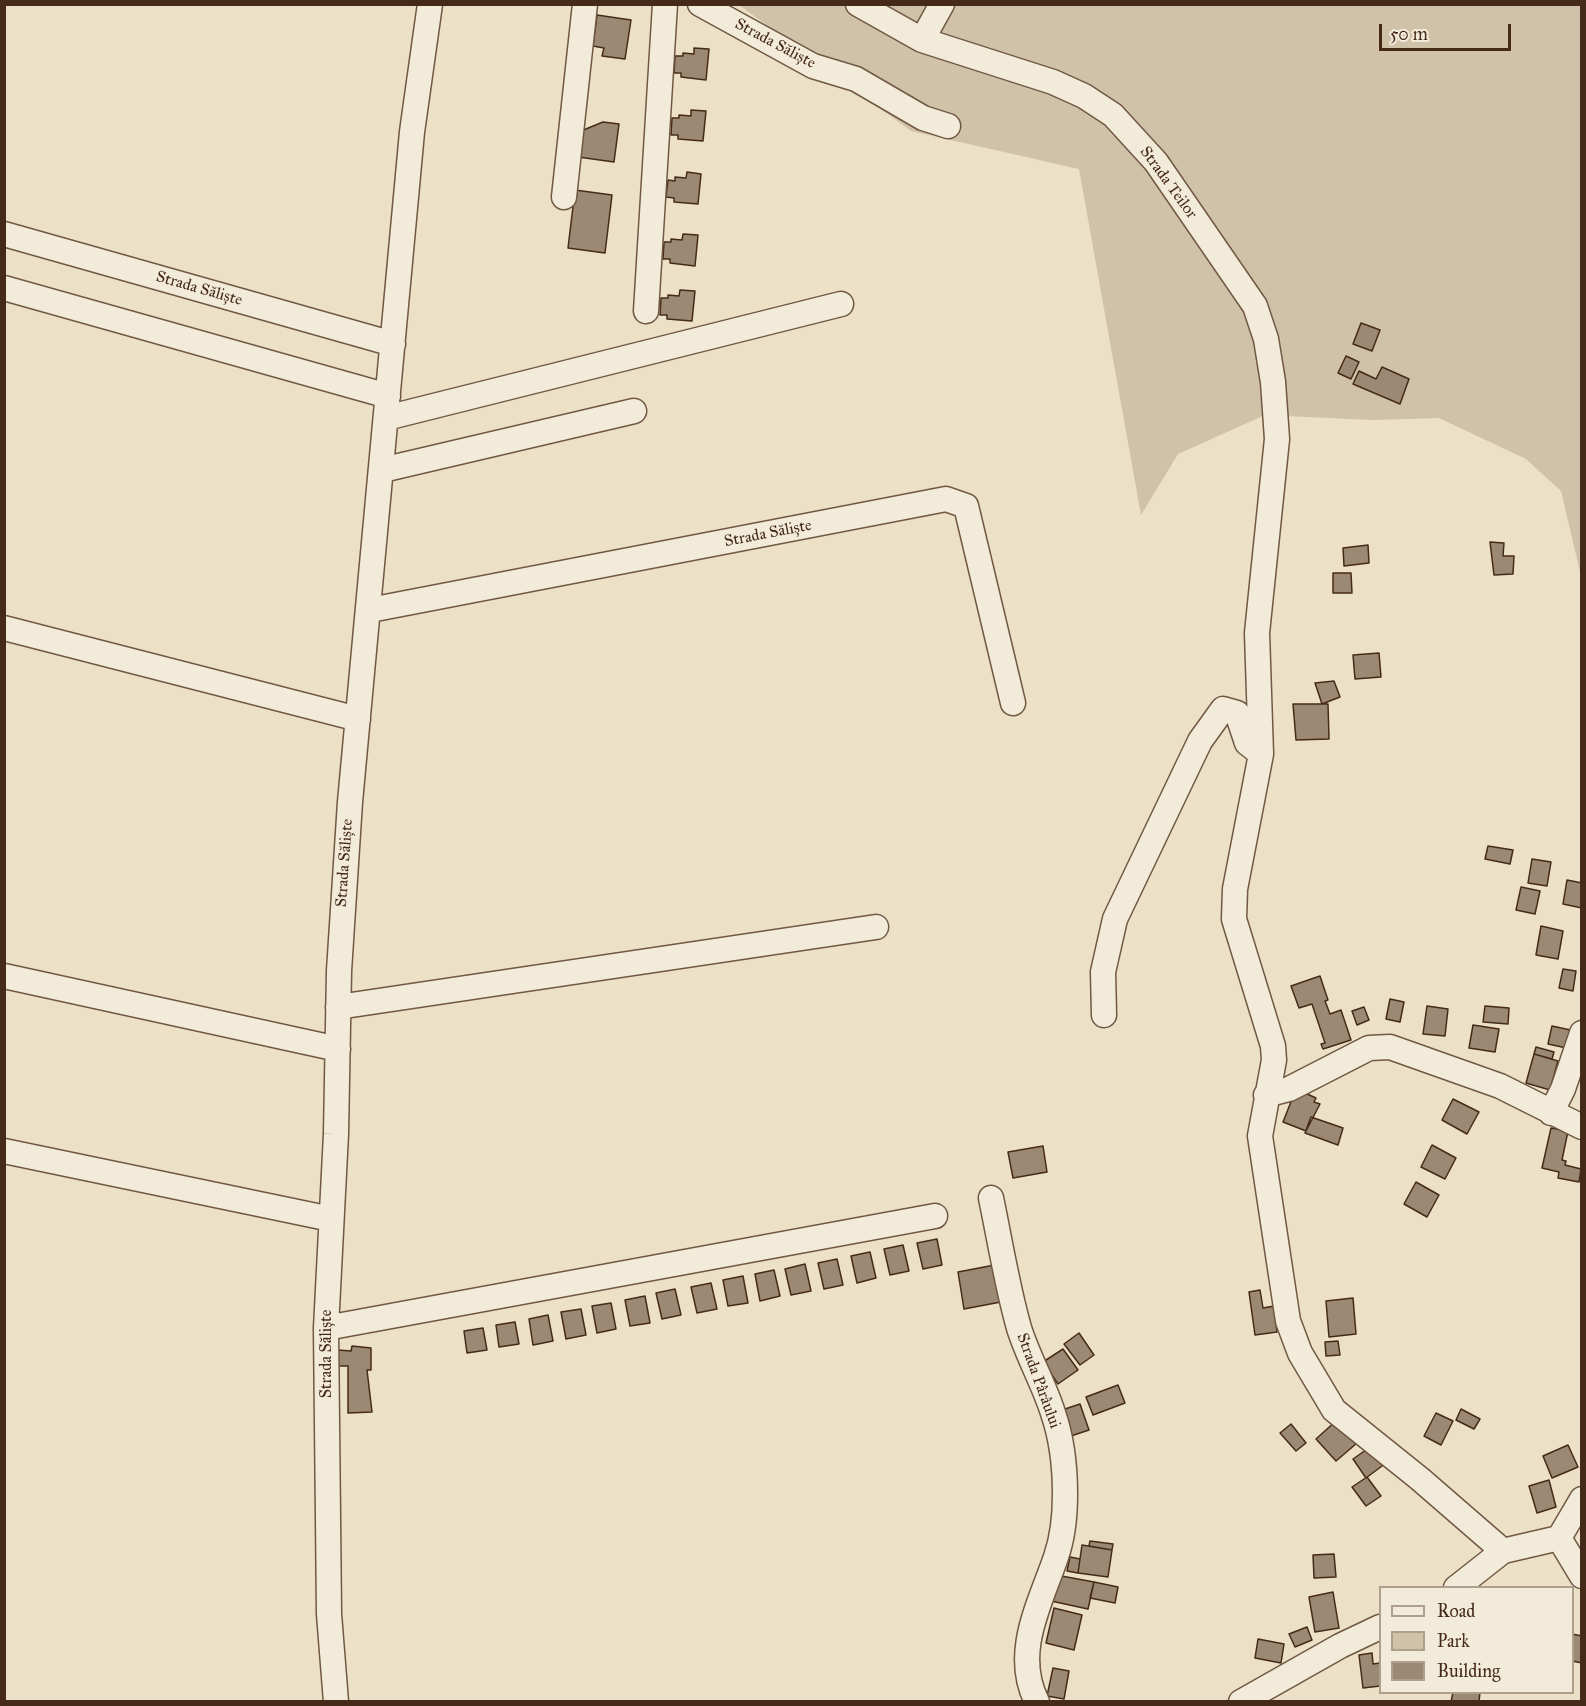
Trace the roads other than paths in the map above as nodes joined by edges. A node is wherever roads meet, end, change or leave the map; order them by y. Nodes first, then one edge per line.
1 (430, 4) edge
2 (585, 4) edge
3 (665, 4) edge
4 (700, 4) edge
5 (858, 4) edge
6 (942, 4) edge
7 (922, 40) junction
8 (948, 126) dead end
9 (564, 196) dead end
10 (4, 234) edge
11 (4, 288) edge
12 (841, 304) dead end
13 (646, 311) dead end
14 (393, 344) junction
15 (387, 407) junction
16 (634, 411) dead end
17 (382, 470) junction
18 (370, 610) junction
19 (4, 628) edge
20 (1013, 703) dead end
21 (358, 719) junction
22 (1260, 754) junction
23 (876, 927) dead end
24 (4, 976) edge
25 (338, 1007) junction
26 (1104, 1015) dead end
27 (1581, 1033) edge
28 (338, 1049) junction
29 (1266, 1095) junction
30 (1551, 1113) junction
31 (1581, 1127) edge
32 (4, 1151) edge
33 (991, 1198) dead end
34 (935, 1216) dead end
35 (331, 1219) junction
36 (326, 1328) junction
37 (1581, 1499) edge
38 (1559, 1538) junction
39 (1503, 1551) junction
40 (1581, 1576) edge
41 (1457, 1586) edge
42 (1379, 1627) edge
43 (336, 1701) edge
44 (1037, 1701) edge
45 (1241, 1701) edge

1 - 14 street, Strada Săliște
2 - 9 street
3 - 13 street
4 - 8 street, Strada Săliște
5 - 7 street, Strada Teilor
6 - 7 street
7 - 22 street, Strada Teilor
10 - 14 street, Strada Săliște
11 - 15 street
12 - 15 street
14 - 15 street, Strada Săliște
15 - 17 street, Strada Săliște
16 - 17 street
17 - 18 street, Strada Săliște
18 - 20 street, Strada Săliște
18 - 21 street, Strada Săliște
19 - 21 street
21 - 25 street, Strada Săliște
22 - 26 street
22 - 29 street, Strada Teilor
23 - 25 street
24 - 28 street
25 - 28 street, Strada Săliște
27 - 30 street
28 - 35 street, Strada Săliște
29 - 30 street
29 - 39 street, Strada Teilor
30 - 31 street
32 - 35 street
33 - 44 street, Strada Pârâului
34 - 36 street
35 - 36 street, Strada Săliște
36 - 43 street, Strada Săliște
37 - 38 street
38 - 39 street
38 - 40 street
39 - 41 street
42 - 45 street

